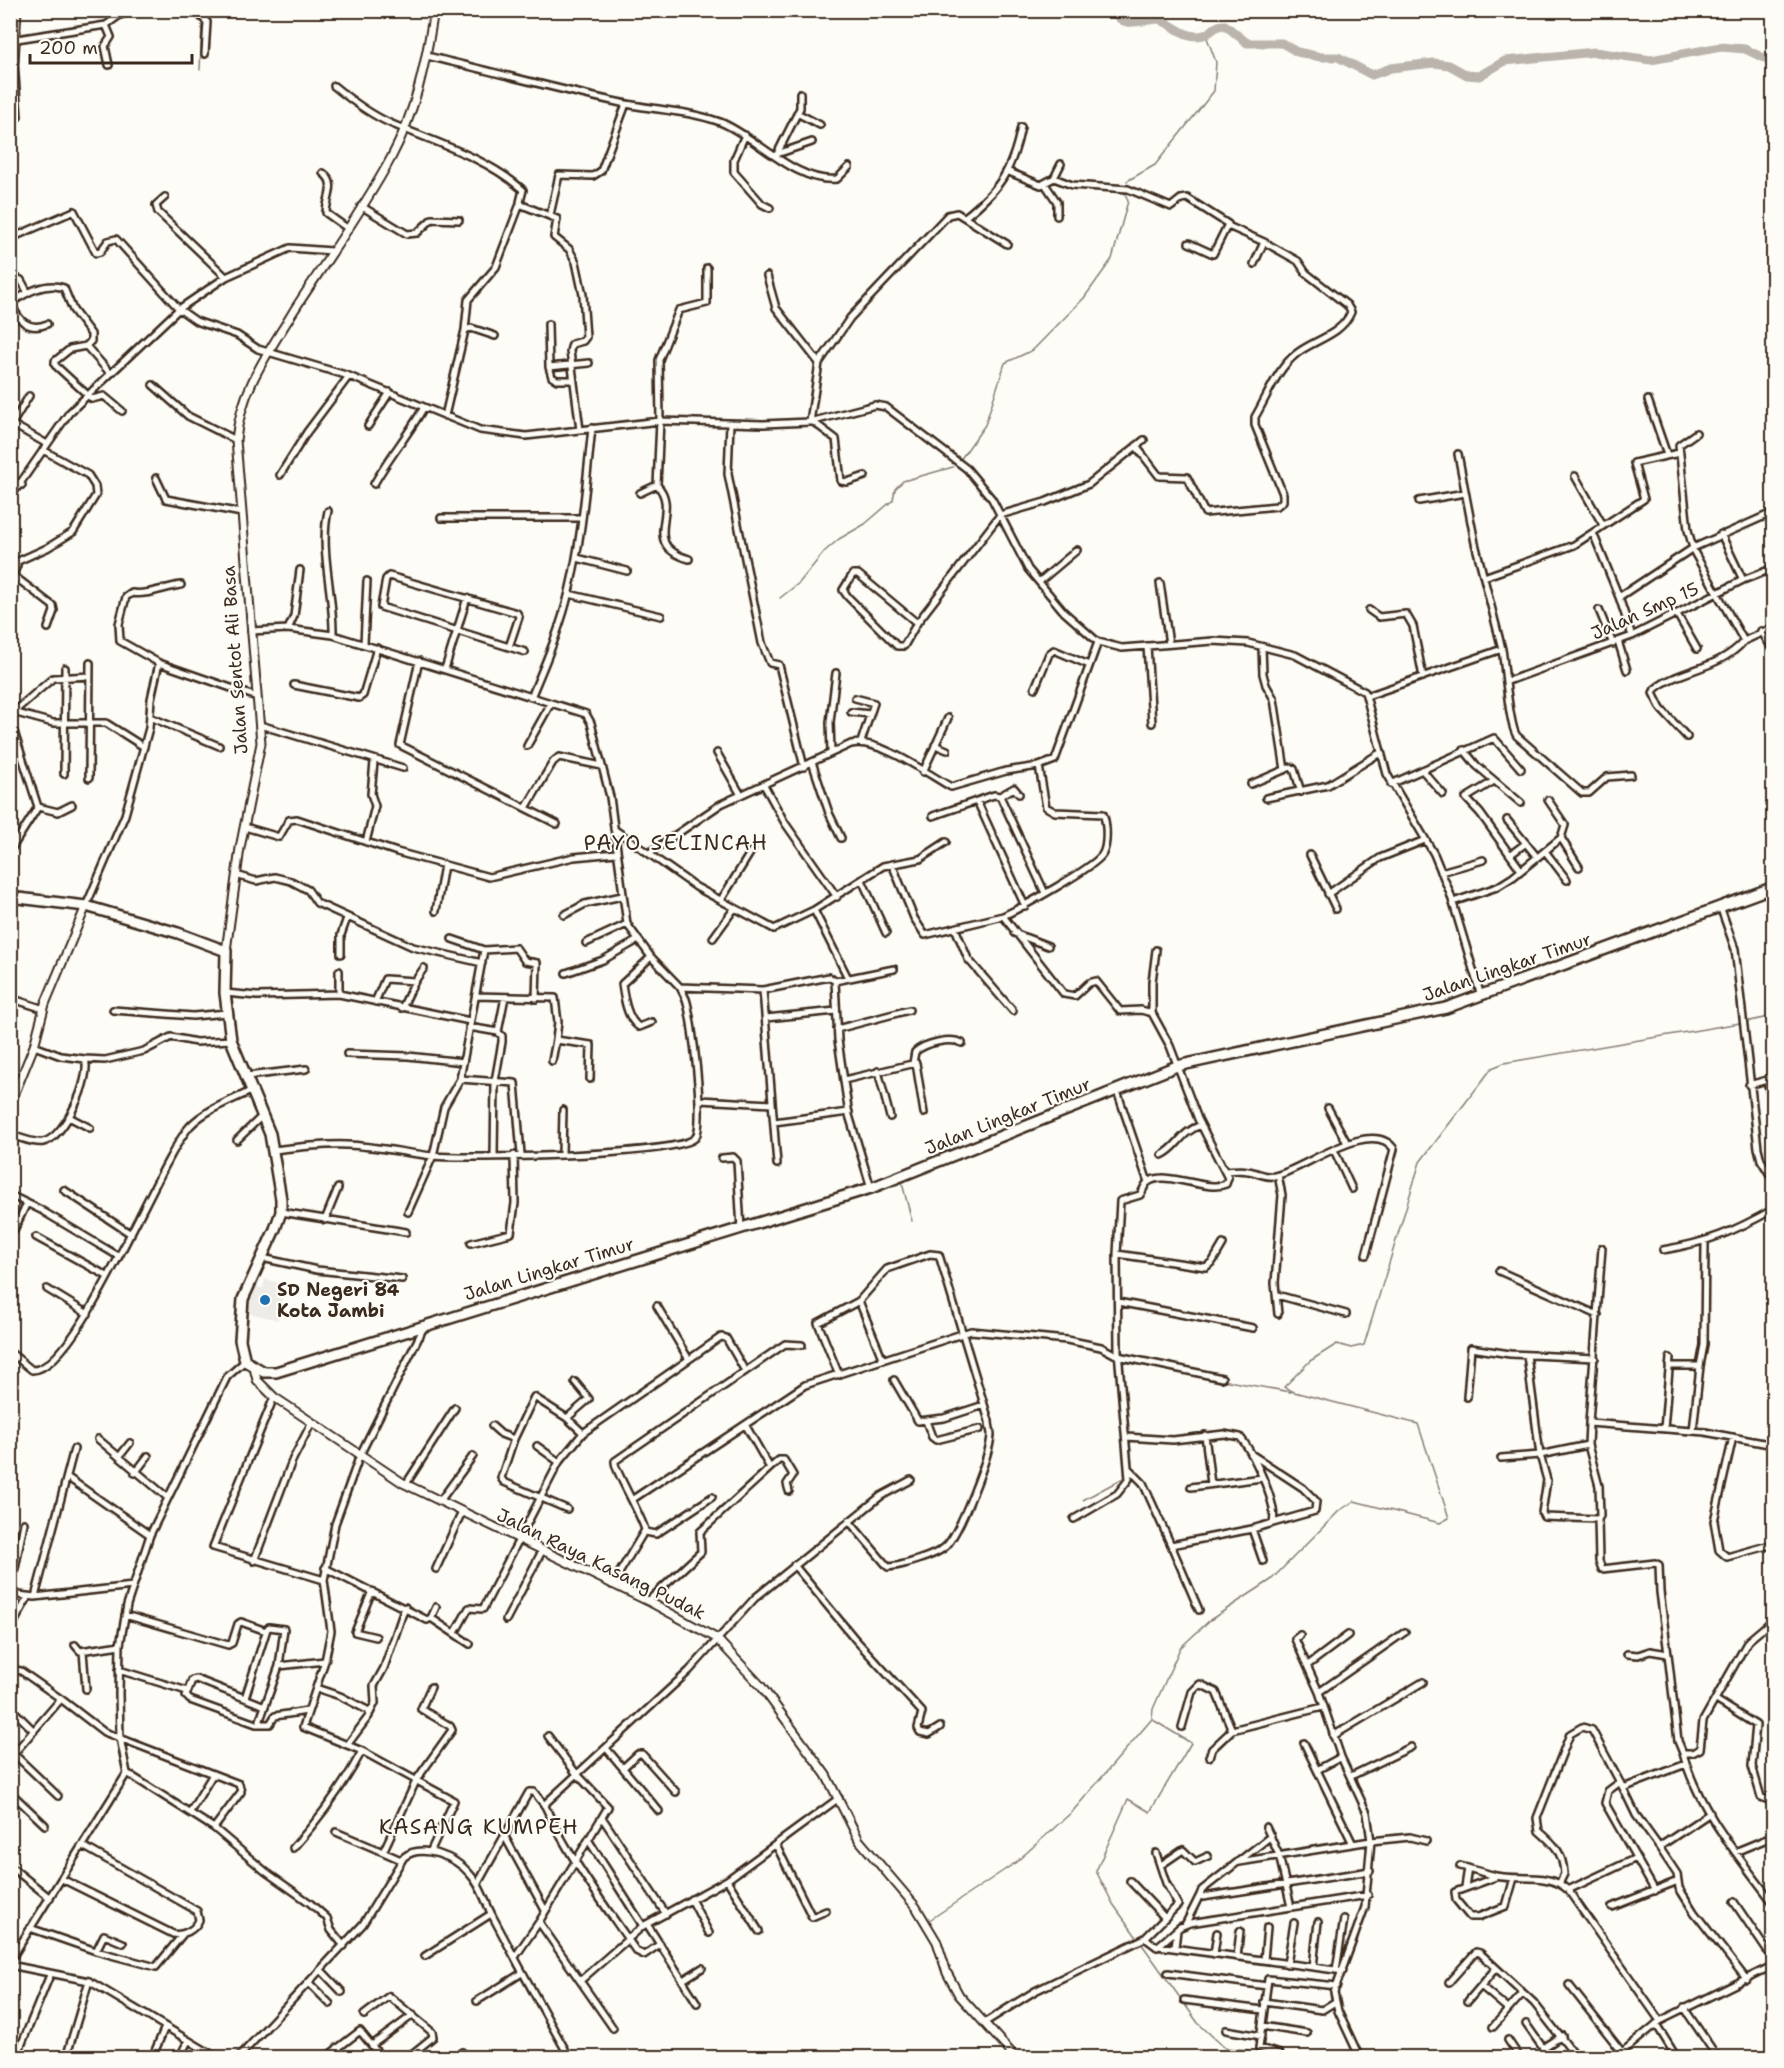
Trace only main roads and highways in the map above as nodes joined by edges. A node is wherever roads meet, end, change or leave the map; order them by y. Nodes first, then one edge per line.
1 (1773, 887) edge
2 (10, 897) edge
3 (254, 1368) joint

1 - 3 highway, Jalan Lingkar Timur
2 - 3 highway, Jalan Sentot Ali Basa

